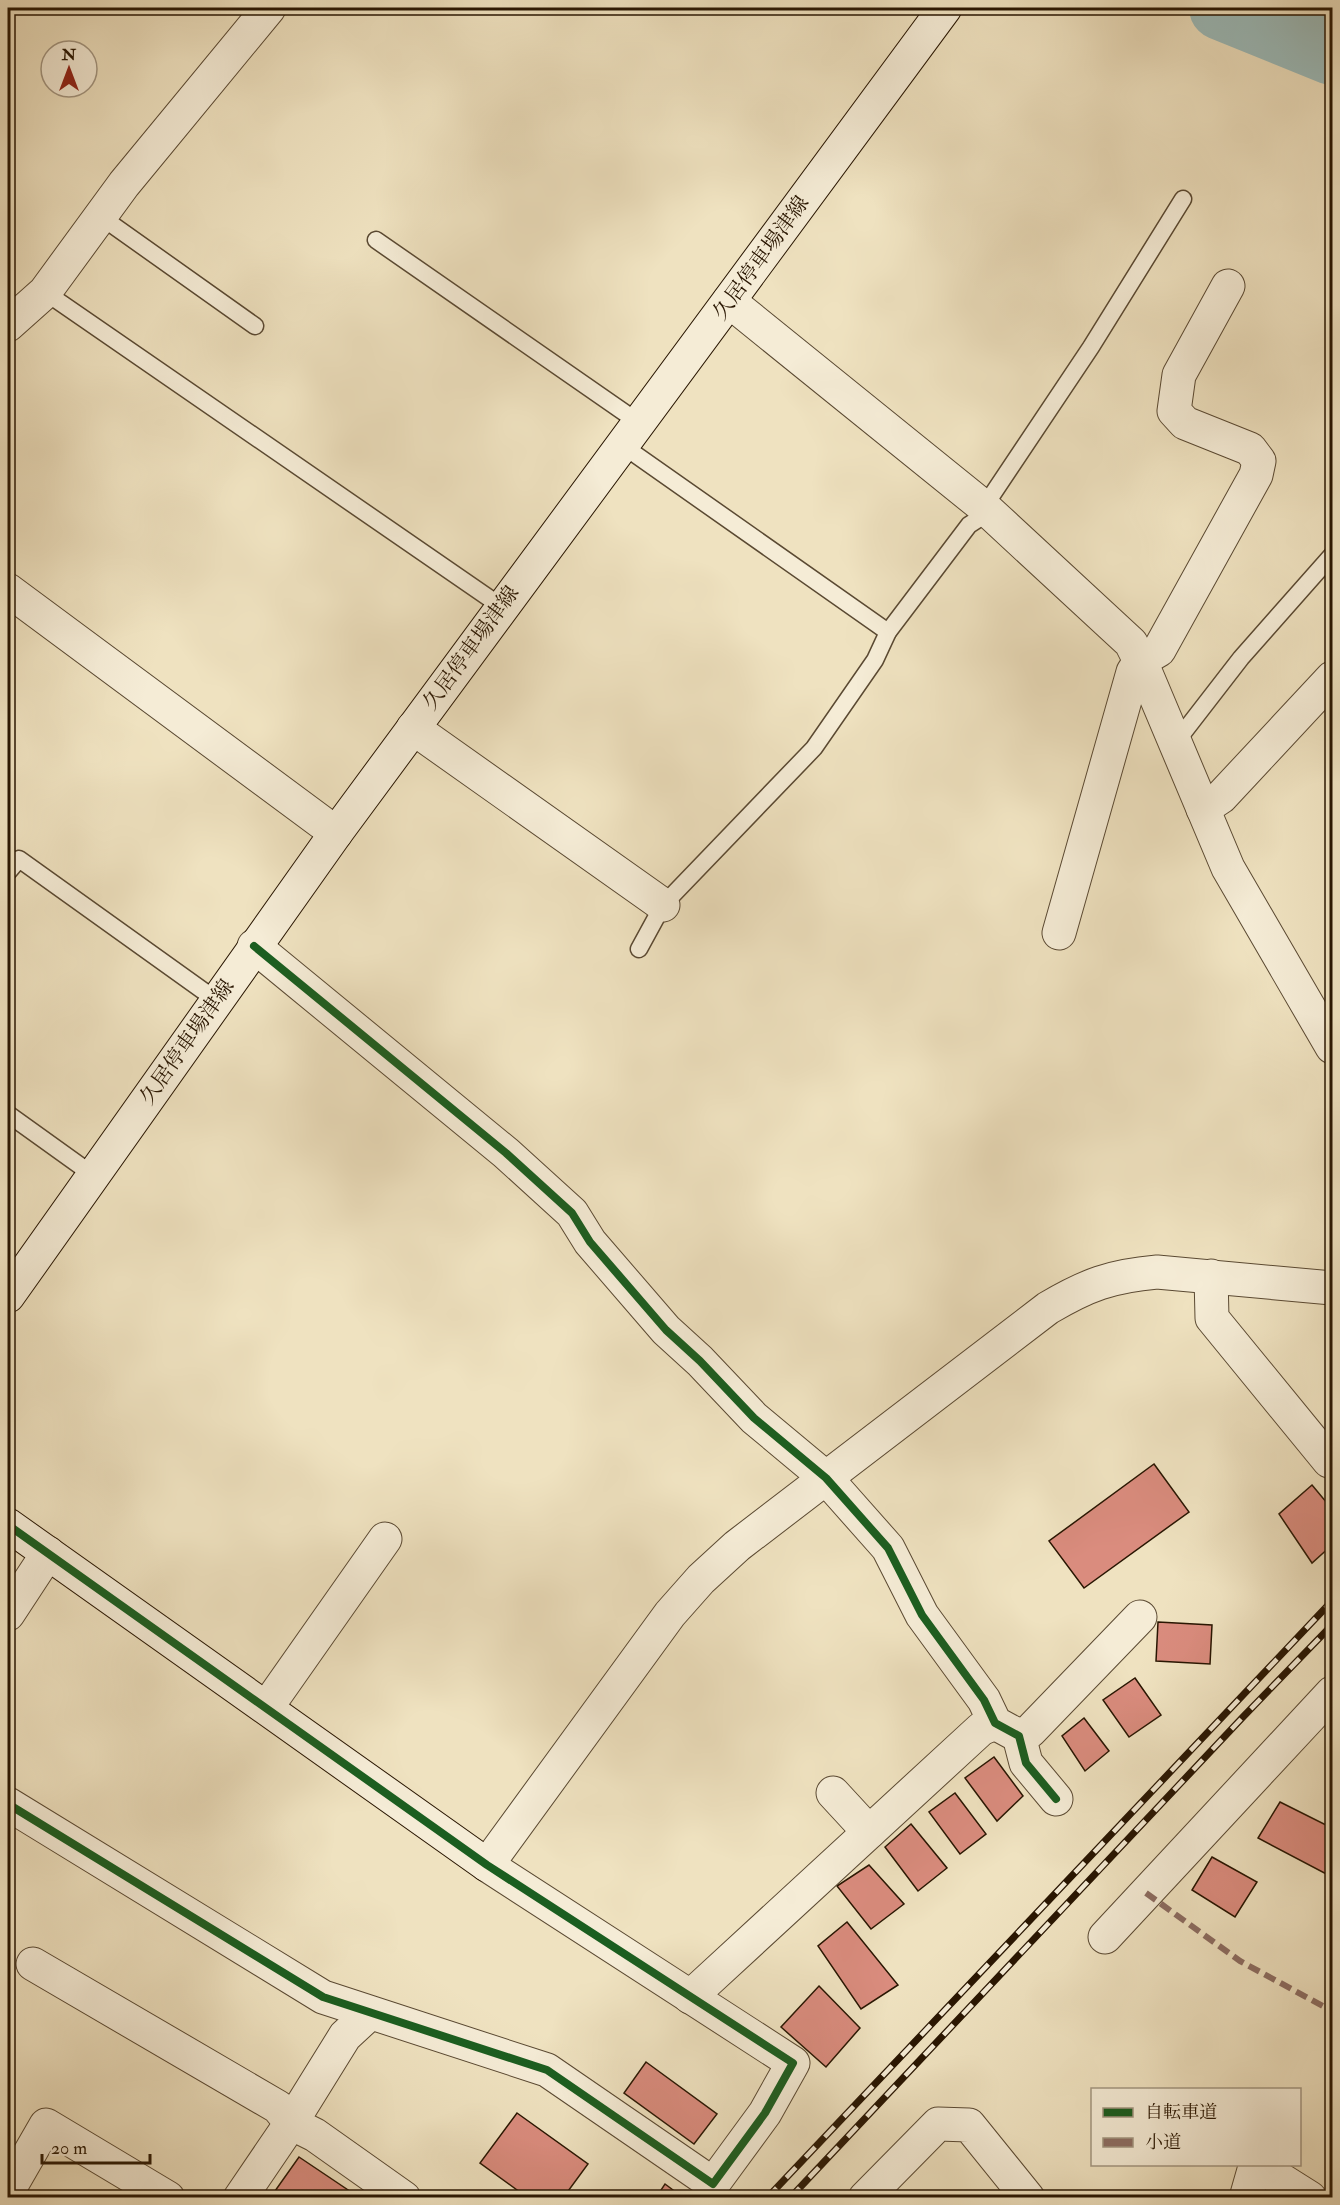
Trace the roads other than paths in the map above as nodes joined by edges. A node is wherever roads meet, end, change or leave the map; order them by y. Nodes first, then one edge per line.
1 (269, 8) edge
2 (945, 8) edge
3 (1182, 199) dead end
4 (100, 216) junction
5 (376, 240) dead end
6 (1228, 286) dead end
7 (45, 292) junction
8 (729, 301) junction
9 (8, 325) edge
10 (255, 326) dead end
11 (630, 434) junction
12 (987, 509) junction
13 (1332, 555) edge
14 (8, 590) edge
15 (502, 607) junction
16 (888, 632) junction
17 (1140, 661) junction
18 (1332, 678) edge
19 (413, 728) junction
20 (1176, 742) junction
21 (1203, 809) junction
22 (336, 833) junction
23 (8, 872) edge
24 (663, 905) junction
25 (1059, 933) dead end
26 (254, 946) junction
27 (639, 949) dead end
28 (216, 1000) junction
29 (1332, 1047) edge
30 (8, 1114) edge
31 (93, 1175) junction
32 (1211, 1276) junction
33 (1332, 1288) edge
34 (8, 1296) edge
35 (1329, 1461) dead end
36 (826, 1478) junction
37 (8, 1525) edge
38 (385, 1539) dead end
39 (48, 1553) junction
40 (8, 1614) edge
41 (1140, 1617) dead end
42 (1332, 1693) edge
43 (267, 1707) junction
44 (1007, 1730) junction
45 (833, 1793) dead end
46 (1056, 1799) dead end
47 (8, 1804) edge
48 (869, 1832) junction
49 (487, 1865) junction
50 (1105, 1937) dead end
51 (33, 1964) dead end
52 (690, 1997) junction
53 (370, 2013) junction
54 (291, 2123) junction
55 (8, 2191) edge
56 (168, 2198) edge
57 (240, 2198) edge
58 (404, 2198) edge
59 (865, 2198) edge
60 (1028, 2198) edge
61 (1246, 2198) edge
62 (1310, 2198) edge

1 - 4 street
2 - 8 street, 久居停車場津線
3 - 12 lane
4 - 7 street
4 - 10 lane
5 - 11 lane
6 - 17 street
7 - 9 street
7 - 15 lane
8 - 11 street, 久居停車場津線
8 - 12 street
11 - 15 street, 久居停車場津線
11 - 16 lane
12 - 16 lane
12 - 17 street
13 - 20 lane
14 - 22 street
15 - 19 street, 久居停車場津線
16 - 24 lane
17 - 20 street
17 - 25 street
18 - 21 street
19 - 22 street, 久居停車場津線
19 - 24 street
20 - 21 street
21 - 29 street
22 - 26 street, 久居停車場津線
23 - 28 lane
24 - 27 lane
26 - 28 street, 久居停車場津線
26 - 36 street
28 - 31 street, 久居停車場津線
30 - 31 lane
31 - 34 street, 久居停車場津線
32 - 33 street
32 - 35 street
32 - 36 street
36 - 44 street
36 - 49 street
37 - 39 street
38 - 43 street
39 - 40 street
39 - 43 street
41 - 44 street
42 - 50 street
43 - 49 street
44 - 46 street
44 - 48 street
45 - 48 street
47 - 53 street
48 - 52 street
49 - 52 street
51 - 54 street
52 - 53 street
53 - 54 street
54 - 57 street
54 - 58 street
55 - 56 street
59 - 60 street
61 - 62 street

